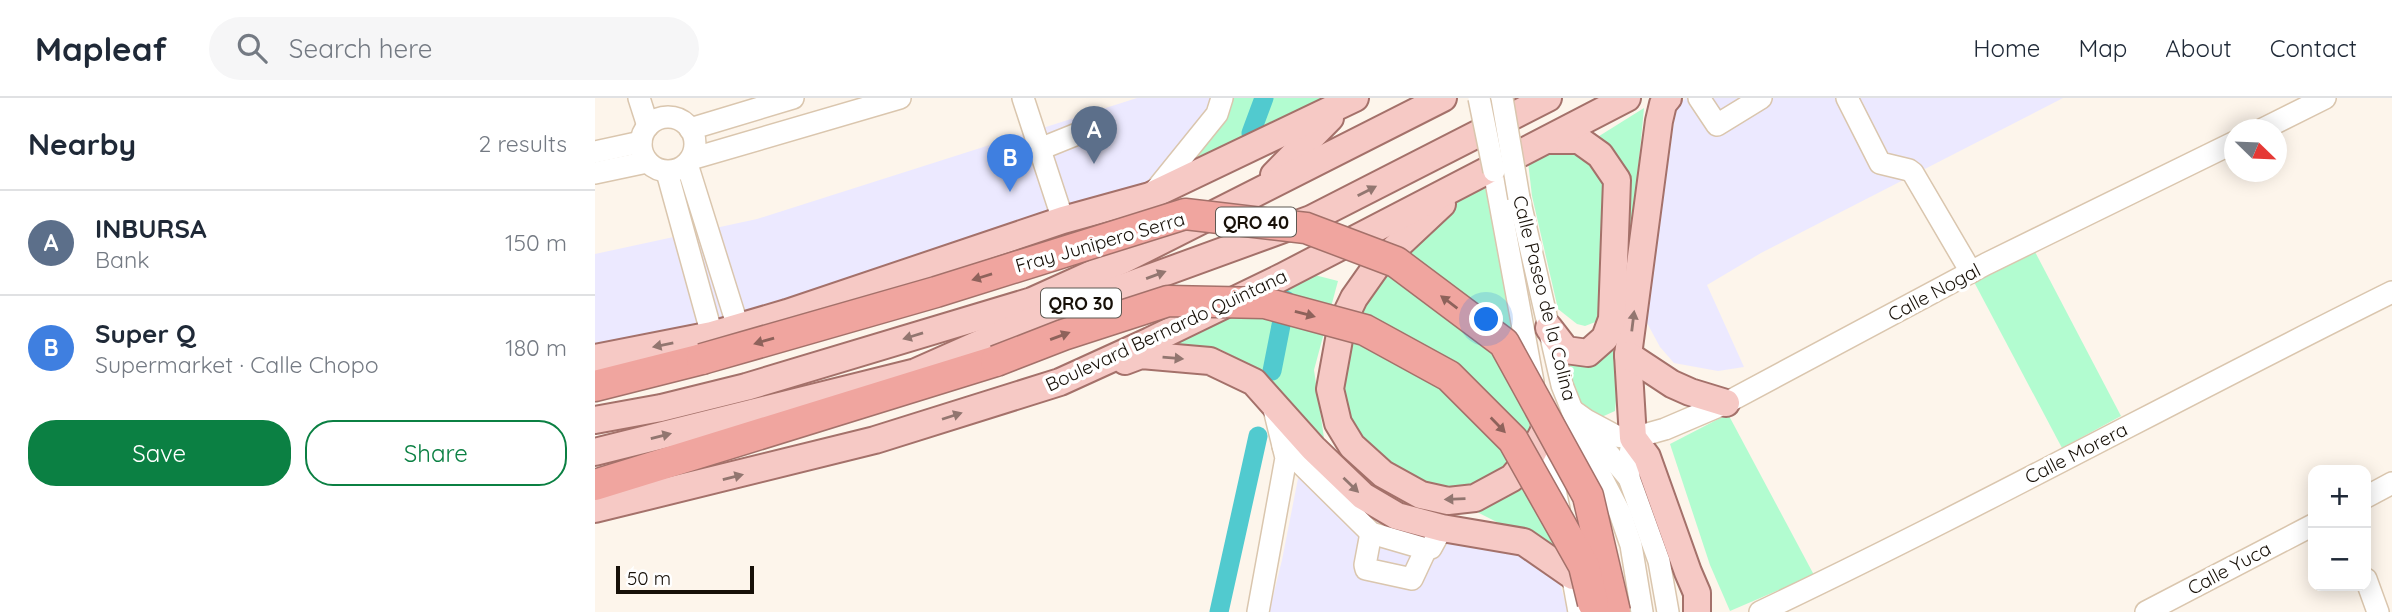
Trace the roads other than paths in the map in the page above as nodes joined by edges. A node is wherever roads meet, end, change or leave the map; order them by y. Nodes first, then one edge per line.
1 (639, 98) edge
2 (793, 98) edge
3 (899, 98) edge
4 (1023, 98) edge
5 (1443, 98) edge
6 (1479, 98) edge
7 (1501, 98) edge
8 (1548, 98) edge
9 (1627, 98) edge
10 (1668, 98) edge
11 (1699, 98) edge
12 (1761, 98) edge
13 (1847, 98) edge
14 (2325, 98) edge
15 (1349, 101) edge
16 (1217, 103) edge
17 (667, 108) edge
18 (2282, 119) edge
19 (1097, 126) dead end
20 (690, 129) junction
21 (1543, 140) junction
22 (645, 144) junction
23 (2224, 147) edge
24 (1040, 149) junction
25 (595, 152) edge
26 (689, 162) junction
27 (667, 172) junction
28 (595, 173) edge
29 (1470, 179) junction
30 (1258, 192) junction
31 (1150, 197) junction
32 (1509, 199) junction
33 (1063, 220) junction
34 (1971, 272) junction
35 (2391, 297) edge
36 (738, 327) junction
37 (1549, 328) junction
38 (707, 347) junction
39 (1628, 355) junction
40 (597, 378) edge
41 (1060, 382) junction
42 (1272, 400) junction
43 (1726, 402) junction
44 (1572, 410) junction
45 (595, 420) edge
46 (1543, 433) junction
47 (1633, 438) junction
48 (1283, 446) junction
49 (595, 452) edge
50 (1629, 478) junction
51 (2392, 483) edge
52 (595, 485) edge
53 (2371, 494) edge
54 (595, 509) edge
55 (2308, 527) edge
56 (1371, 533) junction
57 (1434, 538) junction
58 (1573, 576) junction
59 (2370, 591) edge
60 (1703, 606) edge
61 (1258, 612) edge
62 (1579, 612) edge
63 (1596, 612) edge
64 (1615, 612) edge
65 (1642, 612) edge
66 (1668, 612) edge
67 (1760, 612) edge
68 (2146, 612) edge
69 (2378, 612) edge

1 - 22 street
2 - 20 street
3 - 26 street
4 - 24 street
5 - 30 main road, QRO 30
6 - 32 street, Calle Paseo de la Colina, bridge
7 - 32 street, Calle Paseo de la Colina, bridge
49 -> 8 main road, QRO 30
9 - 21 main road, Boulevard Bernardo Quintana
39 -> 10 main road
11 - 12 street
13 - 34 street
14 - 18 street
15 - 30 main road
15 - 31 main road
16 - 31 street
17 - 20 street
17 - 22 street
19 - 24 street
20 - 26 street
21 - 29 main road, Boulevard Bernardo Quintana
21 - 37 main road
22 - 25 street
22 - 27 street
22 - 28 street
23 - 34 street, Calle Nogal
24 - 33 street
26 - 27 street
26 - 36 street
27 - 38 street
29 - 41 main road, Boulevard Bernardo Quintana
46 -> 29 main road
30 -> 45 main road, QRO 30
31 - 33 main road
32 - 37 street, Calle Paseo de la Colina
32 - 46 street, Calle Paseo de la Colina
33 - 36 main road
34 - 43 street, Calle Nogal
35 - 67 street, Calle Morera
36 - 38 main road
37 - 44 street, Calle Paseo de la Colina
38 -> 40 highway, Fray Junipero Serra / QRO 40
64 -> 38 highway, Fray Junipero Serra / QRO 40, bridge
39 - 43 main road
39 - 47 main road
41 -> 42 main road
54 -> 41 main road, Boulevard Bernardo Quintana
42 - 48 street
42 -> 57 main road
43 - 47 street, Calle Nogal
44 - 47 street
44 - 50 street
44 - 65 street, Calle Paseo de la Colina
46 - 58 street, Calle Paseo de la Colina
46 - 63 street
47 - 50 street
47 - 60 main road
48 - 56 street
48 - 61 street
50 - 66 street
51 - 53 street
52 -> 63 highway, bridge
55 - 68 street, Calle Yuca
56 - 57 street
56 - 57 street
57 - 58 main road
58 - 62 street, Calle Paseo de la Colina
59 - 69 street

